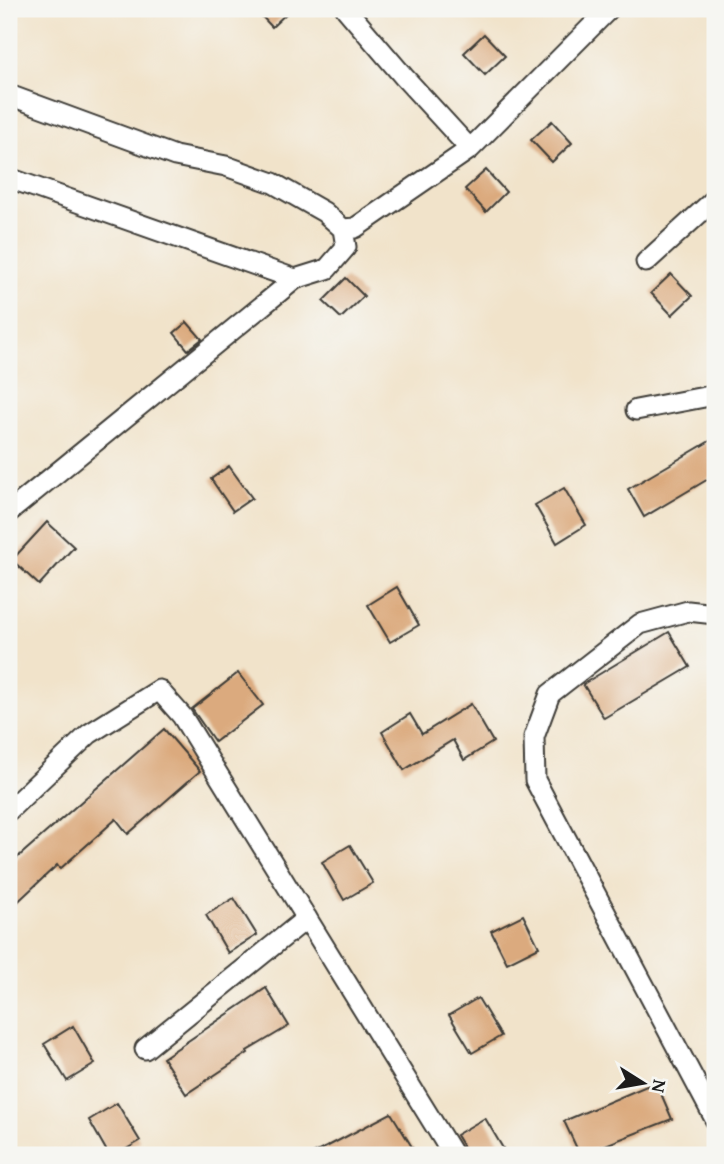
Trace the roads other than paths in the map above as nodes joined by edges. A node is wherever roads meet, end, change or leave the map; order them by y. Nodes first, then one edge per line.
1 (346, 9) edge
2 (609, 9) edge
3 (9, 95) edge
4 (470, 149) junction
5 (9, 178) edge
6 (715, 199) edge
7 (343, 229) junction
8 (646, 262) dead end
9 (295, 279) junction
10 (715, 395) edge
11 (636, 410) dead end
12 (9, 512) edge
13 (715, 614) edge
14 (9, 810) edge
15 (307, 918) junction
16 (145, 1049) dead end
17 (715, 1119) edge
18 (453, 1155) edge

1 - 4 street
2 - 4 street
3 - 7 street
4 - 7 street
5 - 9 street
6 - 8 street
7 - 9 street
9 - 12 street
10 - 11 street
13 - 17 street
14 - 15 street
15 - 16 street
15 - 18 street

